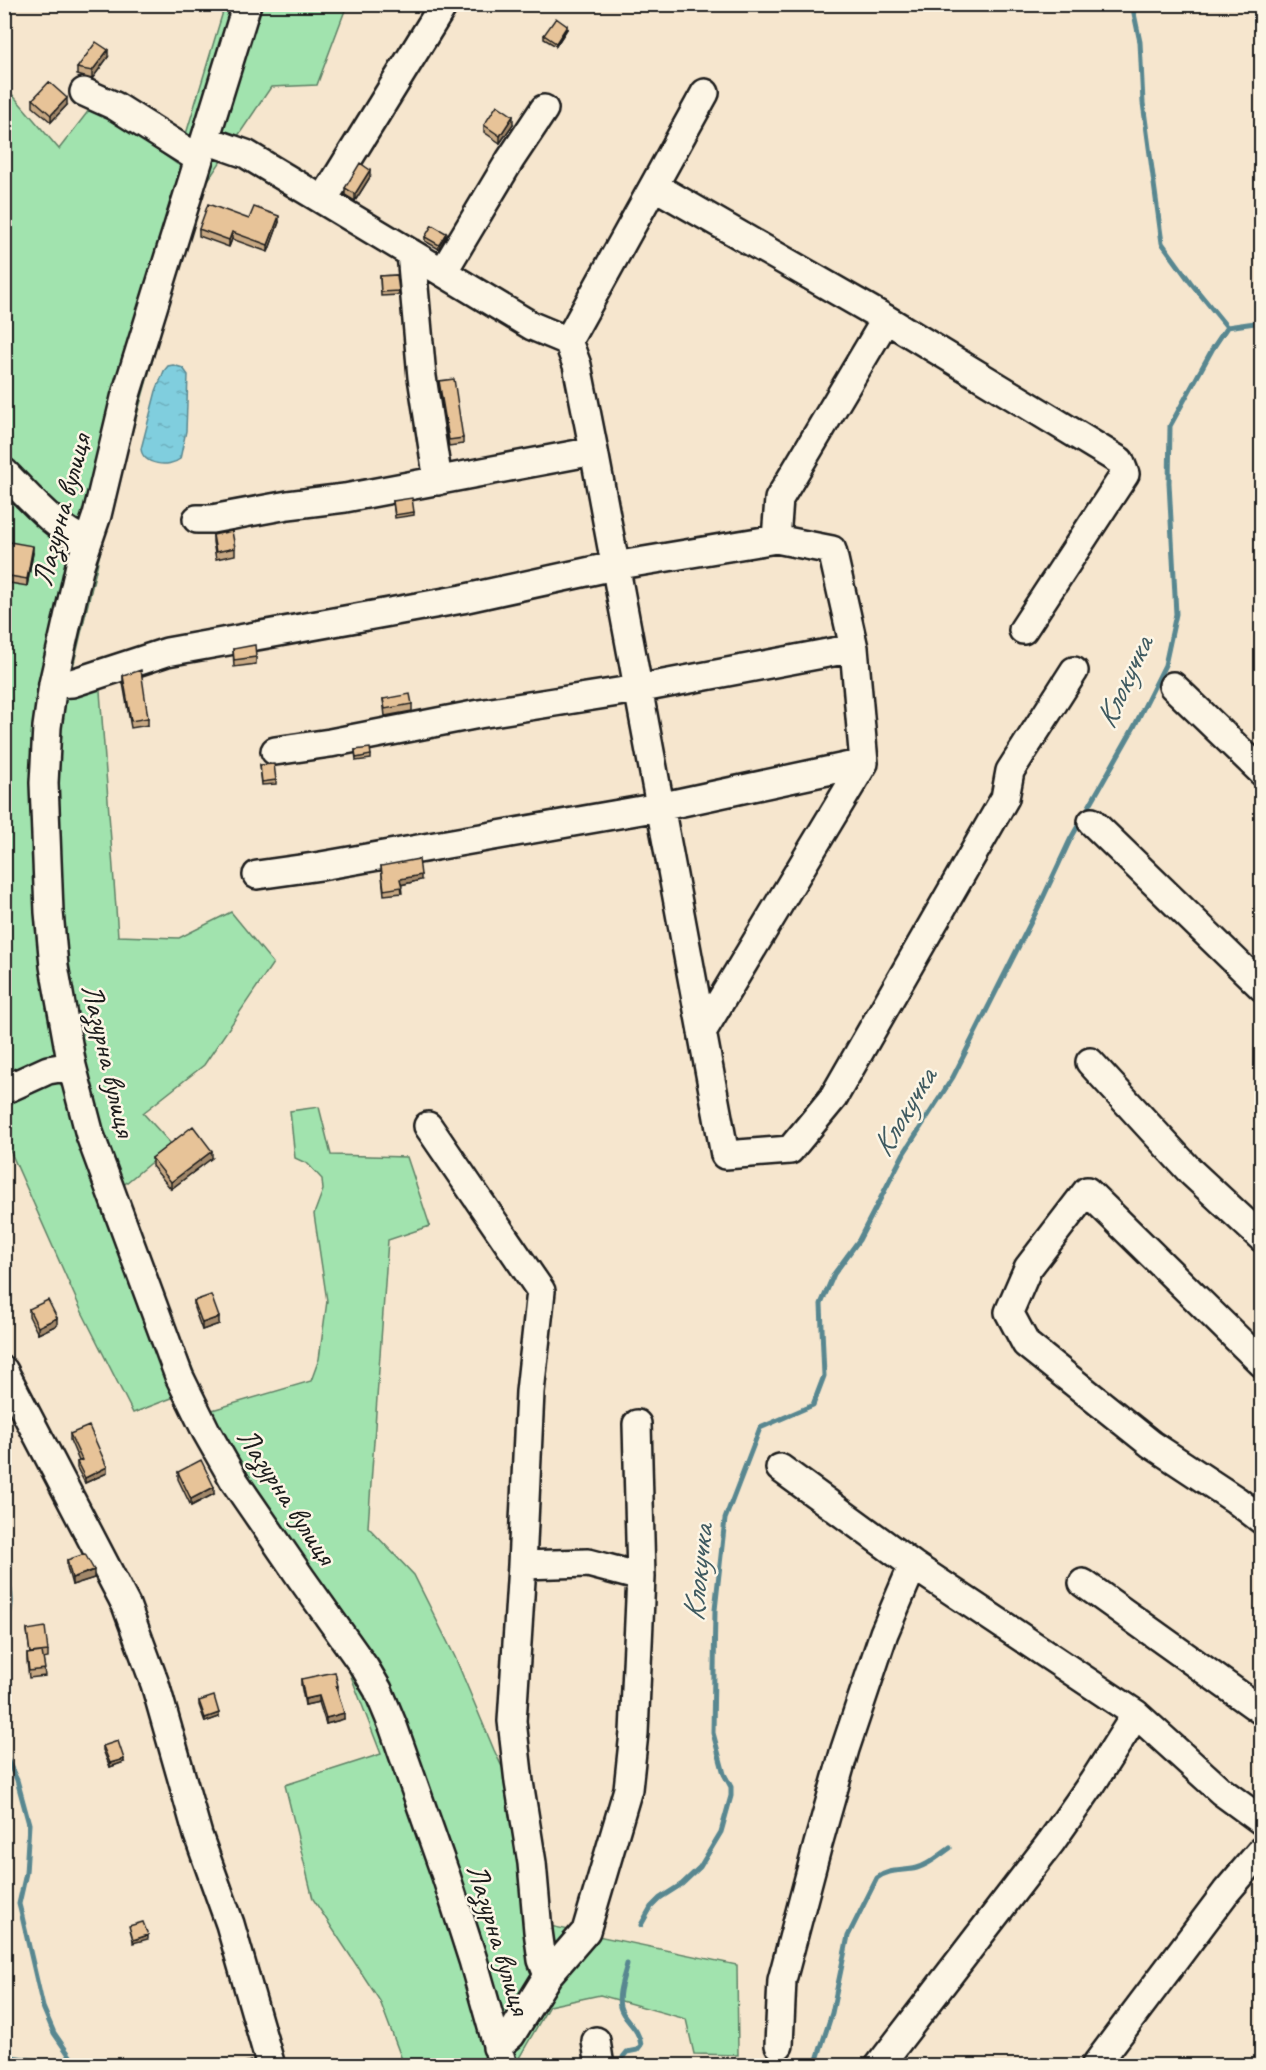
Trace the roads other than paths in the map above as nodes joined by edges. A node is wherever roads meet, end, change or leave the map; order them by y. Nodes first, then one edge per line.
1 (247, 4) edge
2 (444, 4) edge
3 (84, 92) dead end
4 (705, 93) dead end
5 (544, 110) dead end
6 (202, 149) junction
7 (654, 186) junction
8 (323, 200) junction
9 (411, 253) junction
10 (443, 272) junction
11 (886, 319) junction
12 (568, 341) junction
13 (594, 451) junction
14 (4, 472) edge
15 (438, 481) junction
16 (197, 519) dead end
17 (776, 539) junction
18 (87, 542) junction
19 (614, 566) junction
20 (1023, 630) dead end
21 (855, 648) junction
22 (1074, 671) dead end
23 (53, 684) junction
24 (1173, 686) dead end
25 (637, 689) junction
26 (275, 751) dead end
27 (864, 763) junction
28 (1262, 772) edge
29 (659, 807) junction
30 (1092, 822) dead end
31 (257, 875) dead end
32 (1262, 987) edge
33 (702, 1032) junction
34 (1090, 1062) dead end
35 (72, 1066) junction
36 (4, 1090) edge
37 (428, 1126) dead end
38 (1262, 1238) edge
39 (1262, 1363) edge
40 (4, 1371) edge
41 (637, 1424) dead end
42 (780, 1468) dead end
43 (1262, 1520) edge
44 (522, 1565) junction
45 (913, 1565) junction
46 (641, 1577) junction
47 (1083, 1583) dead end
48 (1262, 1711) edge
49 (1136, 1714) junction
50 (1262, 1821) edge
51 (1262, 1850) edge
52 (548, 1975) junction
53 (779, 2045) dead end
54 (500, 2056) edge
55 (271, 2066) edge
56 (879, 2066) edge
57 (1095, 2066) edge

1 - 6 street, Лазурна вулиця
2 - 8 street
3 - 6 street
4 - 7 street
5 - 10 street
6 - 8 street
6 - 18 street, Лазурна вулиця
7 - 11 street
7 - 12 street
8 - 9 street
9 - 10 street
9 - 15 street
10 - 12 street
11 - 17 street
11 - 20 street
12 - 13 street
13 - 15 street
13 - 19 street
14 - 18 street
15 - 16 street
17 - 19 street
17 - 21 street
18 - 23 street, Лазурна вулиця
19 - 23 street
19 - 25 street
21 - 25 street
21 - 27 street
22 - 33 street
23 - 35 street, Лазурна вулиця
24 - 28 street
25 - 26 street
25 - 29 street
27 - 29 street
27 - 33 street
29 - 31 street
29 - 33 street
30 - 32 street
34 - 38 street
35 - 36 street
35 - 54 street, Лазурна вулиця
37 - 44 street
39 - 43 street
40 - 55 street
41 - 46 street
42 - 45 street
44 - 46 street
44 - 52 street
45 - 49 street
45 - 53 street
46 - 52 street
47 - 48 street
49 - 50 street
49 - 56 street
51 - 57 street
52 - 54 street

